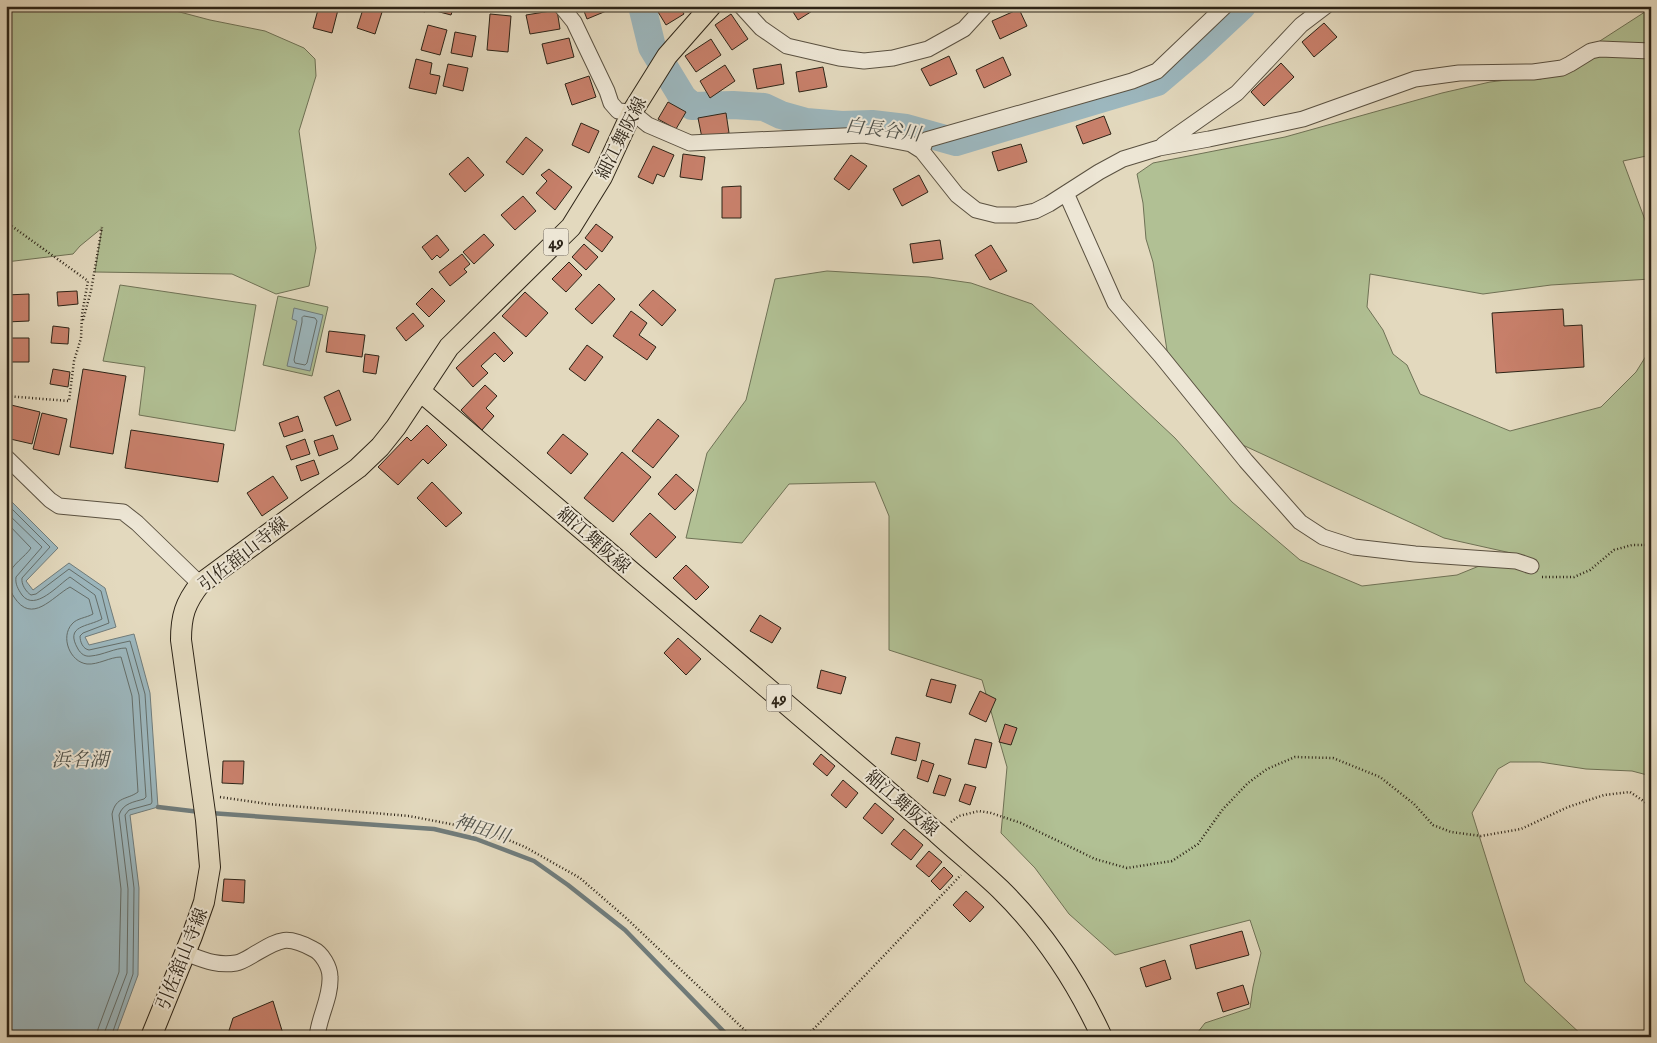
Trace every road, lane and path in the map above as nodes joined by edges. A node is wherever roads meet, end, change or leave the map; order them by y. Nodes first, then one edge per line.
1 (561, 6) edge
2 (711, 6) edge
3 (741, 6) edge
4 (985, 6) edge
5 (1225, 6) edge
6 (1326, 6) edge
7 (1651, 51) edge
8 (632, 112) junction
9 (1159, 148) junction
10 (922, 151) junction
11 (1066, 193) junction
12 (6, 222) edge
13 (102, 227) dead end
14 (82, 321) junction
15 (420, 391) junction
16 (6, 396) edge
17 (6, 457) edge
18 (1651, 545) edge
19 (1531, 566) joint
20 (200, 584) junction
21 (203, 797) junction
22 (1651, 806) edge
23 (937, 834) junction
24 (972, 863) junction
25 (185, 953) junction
26 (151, 1037) edge
27 (317, 1037) edge
28 (752, 1037) edge
29 (806, 1037) edge
30 (1102, 1037) edge

1 - 8 street
2 - 8 main road, 細江舞阪線 / 49
3 - 4 street
5 - 10 street
6 - 9 street
7 - 9 street
8 - 10 street
8 - 15 main road, 細江舞阪線 / 49
9 - 11 street
10 - 11 street
11 - 19 street
12 - 14 path
13 - 14 path
14 - 16 path
15 - 20 main road, 引佐舘山寺線
15 - 23 main road, 細江舞阪線 / 49
17 - 20 street
18 - 19 path
20 - 21 main road, 引佐舘山寺線
21 - 25 main road, 引佐舘山寺線
21 - 28 path
22 - 23 path
23 - 24 main road, 細江舞阪線 / 49
24 - 29 path
24 - 30 main road, 細江舞阪線 / 49
25 - 26 main road, 引佐舘山寺線
25 - 27 street

